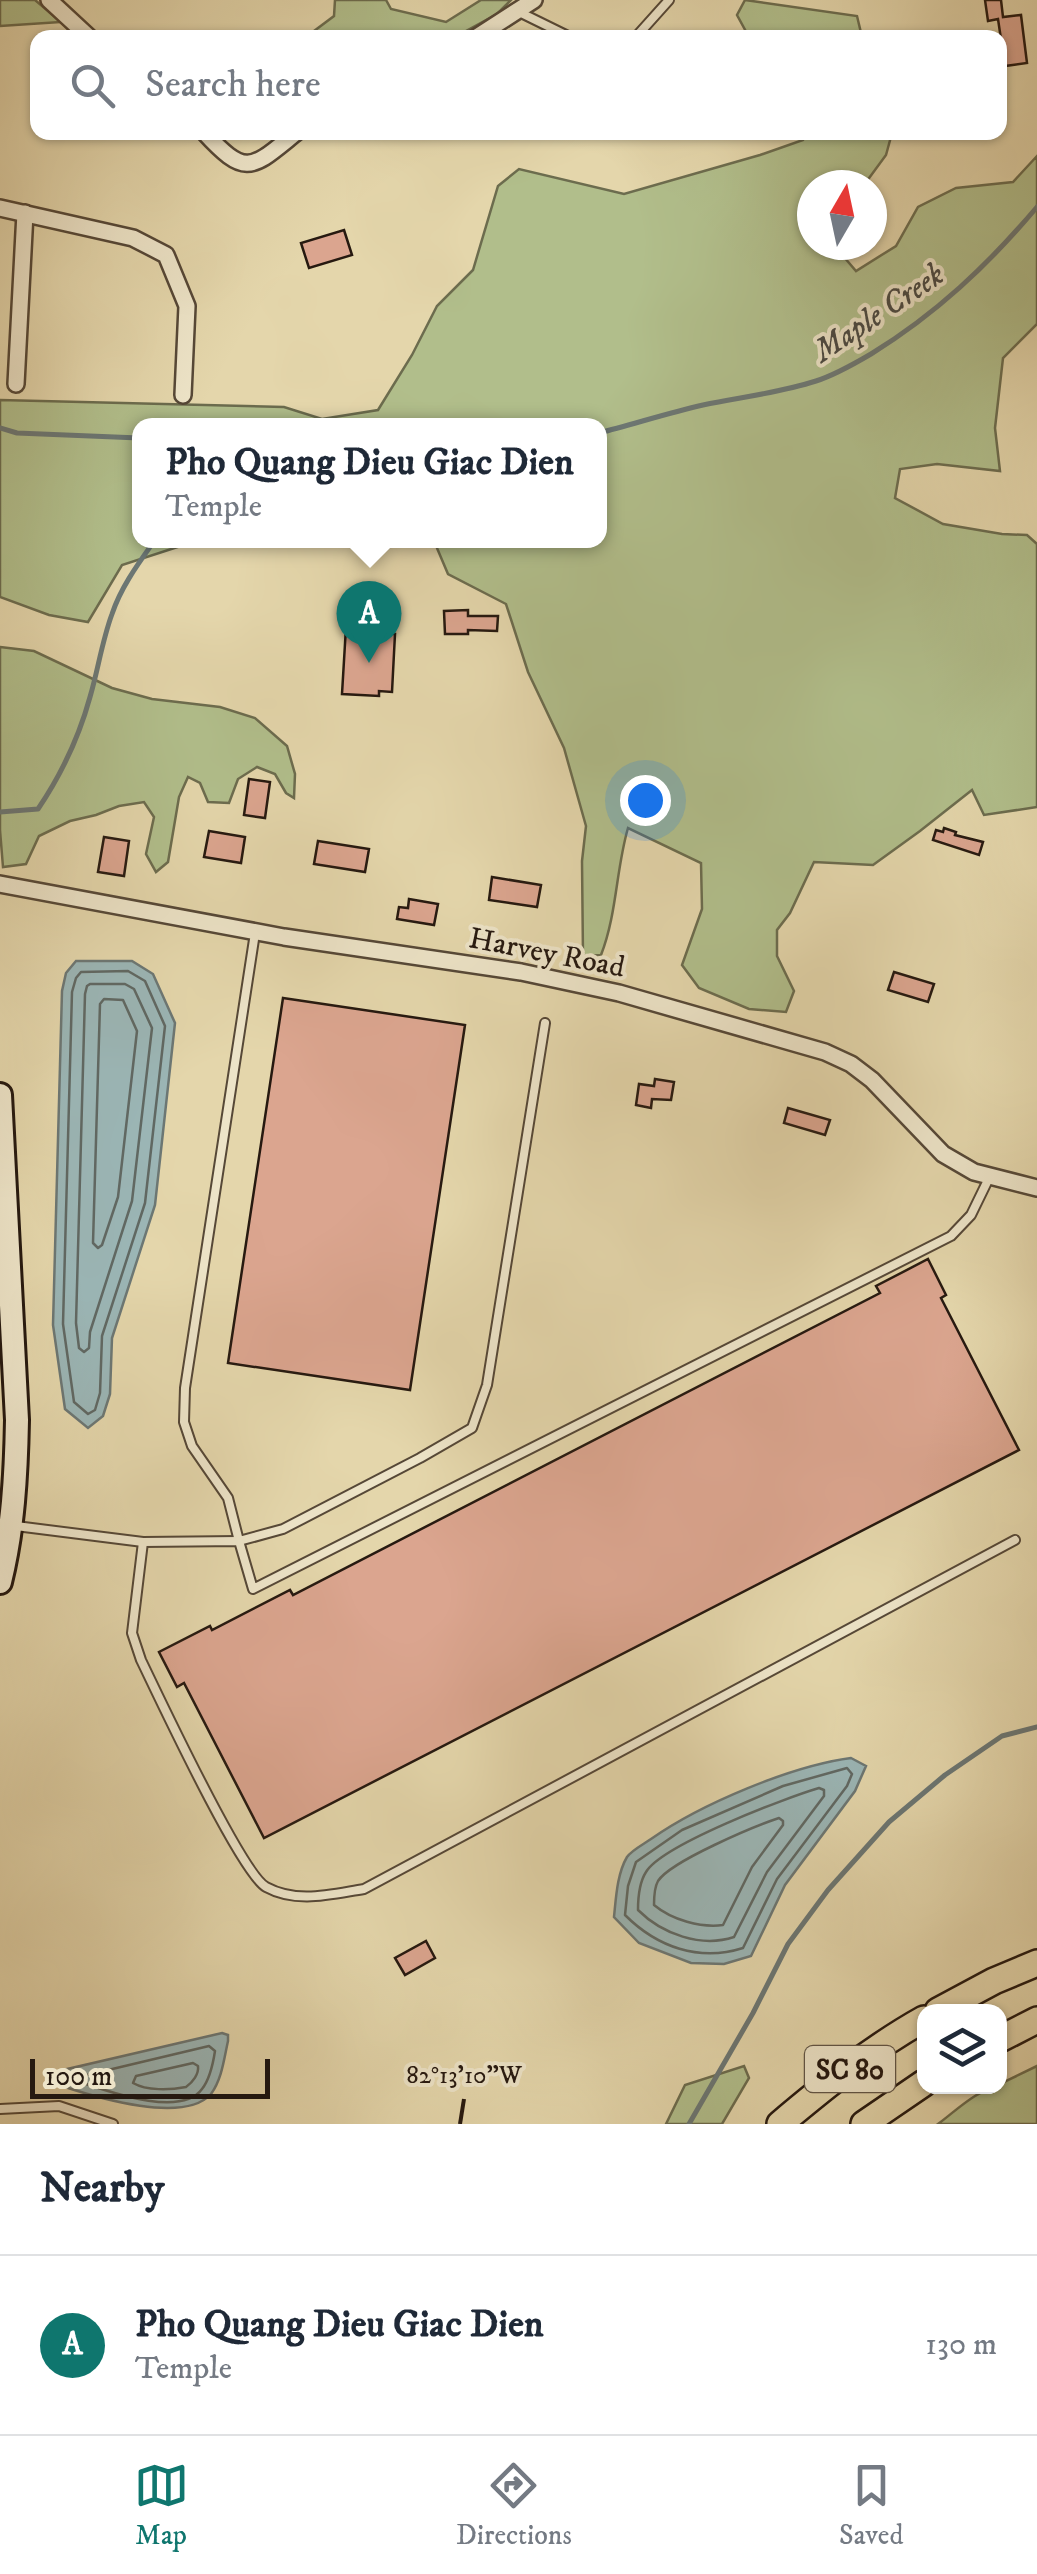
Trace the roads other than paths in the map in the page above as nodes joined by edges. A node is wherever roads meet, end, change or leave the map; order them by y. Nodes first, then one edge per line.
1 (49, 0) edge
2 (534, 0) edge
3 (669, 0) edge
4 (517, 11) junction
5 (81, 30) edge
6 (487, 30) edge
7 (556, 30) edge
8 (642, 30) edge
9 (211, 140) edge
10 (287, 140) edge
11 (0, 208) edge
12 (25, 213) junction
13 (16, 384) dead end
14 (182, 395) dead end
15 (0, 884) edge
16 (256, 932) junction
17 (545, 1023) dead end
18 (0, 1095) edge
19 (990, 1177) junction
20 (1037, 1188) edge
21 (12, 1526) junction
22 (1015, 1540) dead end
23 (239, 1541) junction
24 (143, 1542) junction
25 (0, 1582) edge
26 (1037, 1963) edge
27 (952, 2004) edge
28 (1037, 2020) edge
29 (917, 2023) edge
30 (1007, 2035) edge
31 (917, 2088) edge
32 (0, 2109) edge
33 (113, 2124) edge
34 (780, 2124) edge
35 (864, 2124) edge

1 - 5 street
2 - 4 street
3 - 8 lane
4 - 6 street
4 - 7 lane
9 - 10 street
11 - 12 street
12 - 13 street
12 - 14 street
15 - 16 street, Harvey Road
16 - 19 street, Harvey Road
16 - 23 lane
17 - 23 lane
18 - 21 street
19 - 20 street, Harvey Road
19 - 23 lane
21 - 24 lane
21 - 25 street
22 - 24 lane
23 - 24 lane
26 - 27 main road
28 - 30 main road
29 - 34 main road, SC 80
31 - 35 main road, SC 80
32 - 33 lane

